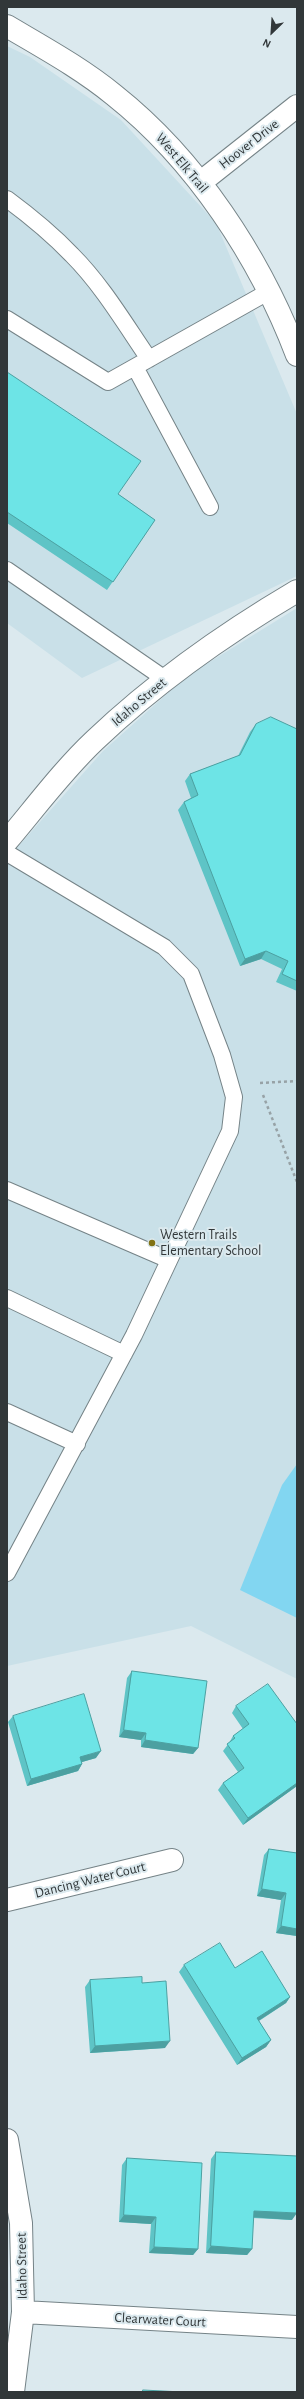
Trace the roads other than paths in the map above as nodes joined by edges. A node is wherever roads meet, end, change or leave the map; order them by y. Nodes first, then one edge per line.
1 (7, 26) edge
2 (297, 106) edge
3 (202, 182) junction
4 (7, 199) edge
5 (268, 292) junction
6 (7, 319) edge
7 (297, 355) edge
8 (149, 359) junction
9 (135, 367) junction
10 (210, 507) dead end
11 (7, 570) edge
12 (297, 591) edge
13 (165, 679) junction
14 (7, 841) edge
15 (7, 853) edge
16 (7, 1190) edge
17 (169, 1260) junction
18 (7, 1298) edge
19 (124, 1354) junction
20 (7, 1412) edge
21 (77, 1444) junction
22 (7, 1573) edge
23 (172, 1860) dead end
24 (7, 1900) edge
25 (7, 2140) edge
26 (23, 2312) junction
27 (297, 2327) edge
28 (13, 2392) edge

1 - 3 street, West Elk Trail
2 - 3 street, Hoover Drive
3 - 5 street, West Elk Trail
4 - 8 lane
5 - 7 street, West Elk Trail
5 - 8 lane
6 - 9 lane
8 - 9 lane
9 - 10 lane
11 - 13 lane
12 - 13 street, Idaho Street
13 - 14 street, Idaho Street
15 - 17 lane
16 - 17 lane
17 - 19 lane
18 - 19 lane
19 - 21 lane
20 - 21 lane
21 - 22 lane
23 - 24 street, Dancing Water Court
25 - 26 street, Idaho Street
26 - 27 street, Clearwater Court
26 - 28 street, Idaho Street

